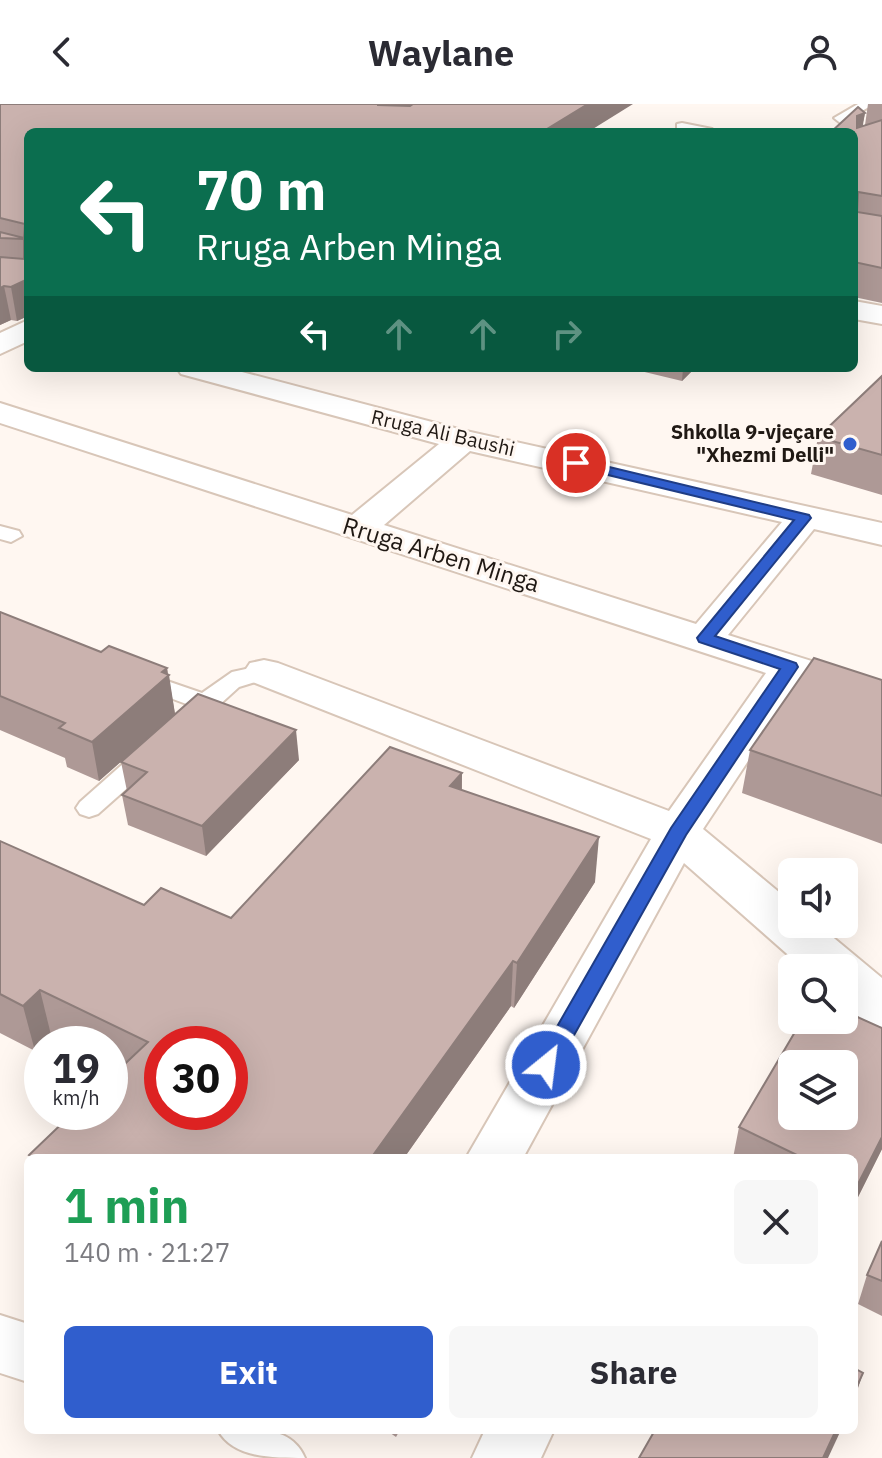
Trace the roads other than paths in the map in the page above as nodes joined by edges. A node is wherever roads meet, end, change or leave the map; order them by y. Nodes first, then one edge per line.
1 (868, 104) edge
2 (682, 127) dead end
3 (687, 128) edge
4 (854, 128) edge
5 (858, 131) edge
6 (858, 150) edge
7 (858, 311) edge
8 (882, 315) edge
9 (24, 331) edge
10 (0, 345) edge
11 (207, 372) edge
12 (0, 413) edge
13 (463, 440) junction
14 (804, 518) junction
15 (357, 529) junction
16 (882, 534) edge
17 (705, 638) junction
18 (790, 667) junction
19 (118, 670) edge
20 (264, 672) joint
21 (882, 697) edge
22 (206, 703) junction
23 (89, 808) dead end
24 (678, 832) junction
25 (820, 954) edge
26 (858, 987) edge
27 (882, 1007) edge
28 (496, 1154) edge
29 (0, 1344) edge
30 (24, 1352) edge
31 (244, 1434) edge
32 (519, 1434) edge
33 (285, 1458) edge
34 (505, 1458) edge

1 - 4 lane
2 - 3 lane
5 - 6 lane
7 - 8 street
9 - 10 street
11 - 13 street, Rruga Ali Baushi
12 - 15 street, Rruga Arben Minga
13 - 14 street, Rruga Ali Baushi
13 - 15 street
14 - 16 street, Rruga Ali Baushi
14 - 17 street
15 - 17 street, Rruga Arben Minga
17 - 18 street, Rruga Arben Minga
18 - 21 street, Rruga Arben Minga
18 - 24 street
19 - 22 lane
20 - 22 lane
20 - 24 street
22 - 23 lane
24 - 25 street
24 - 28 street
26 - 27 street
29 - 30 street
31 - 33 lane
32 - 34 street

